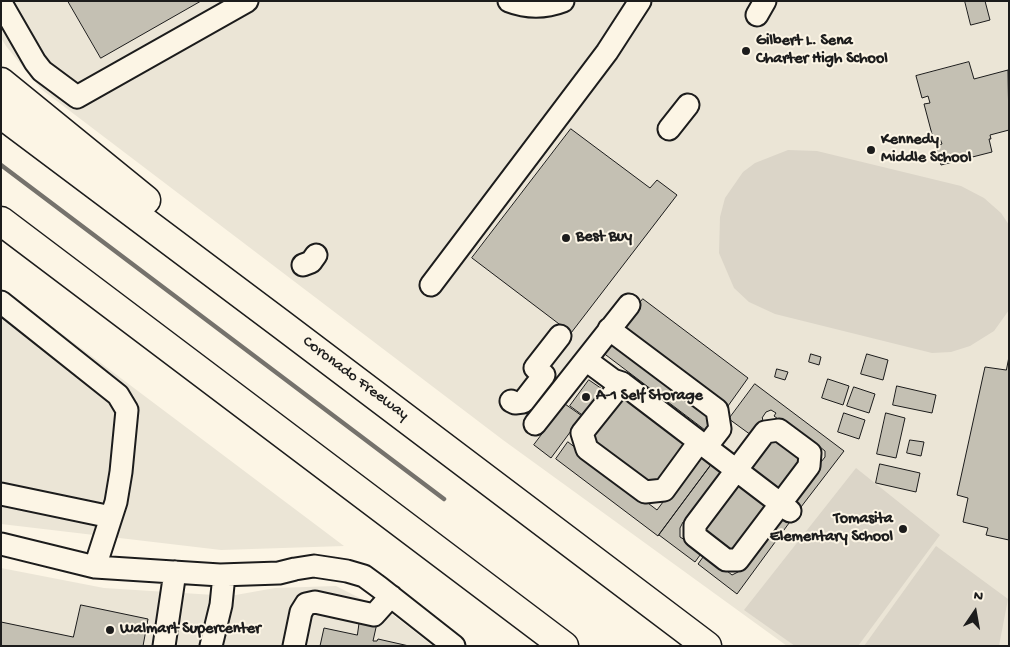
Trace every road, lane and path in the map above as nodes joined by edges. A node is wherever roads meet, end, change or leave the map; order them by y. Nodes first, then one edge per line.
1 (246, 1) edge
2 (509, 1) edge
3 (563, 1) edge
4 (640, 1) edge
5 (1, 3) edge
6 (1, 82) edge
7 (688, 105) dead end
8 (1, 114) edge
9 (669, 129) dead end
10 (1, 221) edge
11 (1, 238) edge
12 (431, 285) dead end
13 (1, 302) edge
14 (629, 305) dead end
15 (282, 324) junction
16 (609, 330) junction
17 (560, 336) dead end
18 (586, 360) junction
19 (622, 382) junction
20 (220, 387) junction
21 (511, 401) dead end
22 (535, 424) dead end
23 (703, 444) junction
24 (737, 470) junction
25 (1, 494) edge
26 (785, 507) junction
27 (111, 517) junction
28 (2, 546) edge
29 (96, 567) junction
30 (175, 572) junction
31 (224, 575) junction
32 (390, 596) junction
33 (164, 646) edge
34 (212, 646) edge
35 (294, 646) edge
36 (454, 646) edge
37 (564, 646) edge
38 (707, 646) edge

1 - 5 street
2 - 3 street
4 - 12 street
6 - 15 highway
7 - 9 street
8 - 15 highway, Coronado Freeway
10 - 20 highway
11 - 20 highway
13 - 27 street
14 - 16 street
15 - 38 highway, Coronado Freeway
16 - 18 street
16 - 23 street
17 - 21 street
18 - 19 street
18 - 22 street
19 - 23 street
19 - 23 street
20 - 37 highway
23 - 24 street
24 - 26 street
24 - 26 street
24 - 26 street
25 - 27 street
27 - 29 street
28 - 29 street
29 - 30 street
30 - 31 street
30 - 33 street
31 - 32 street
31 - 34 street
32 - 35 street
32 - 36 street

